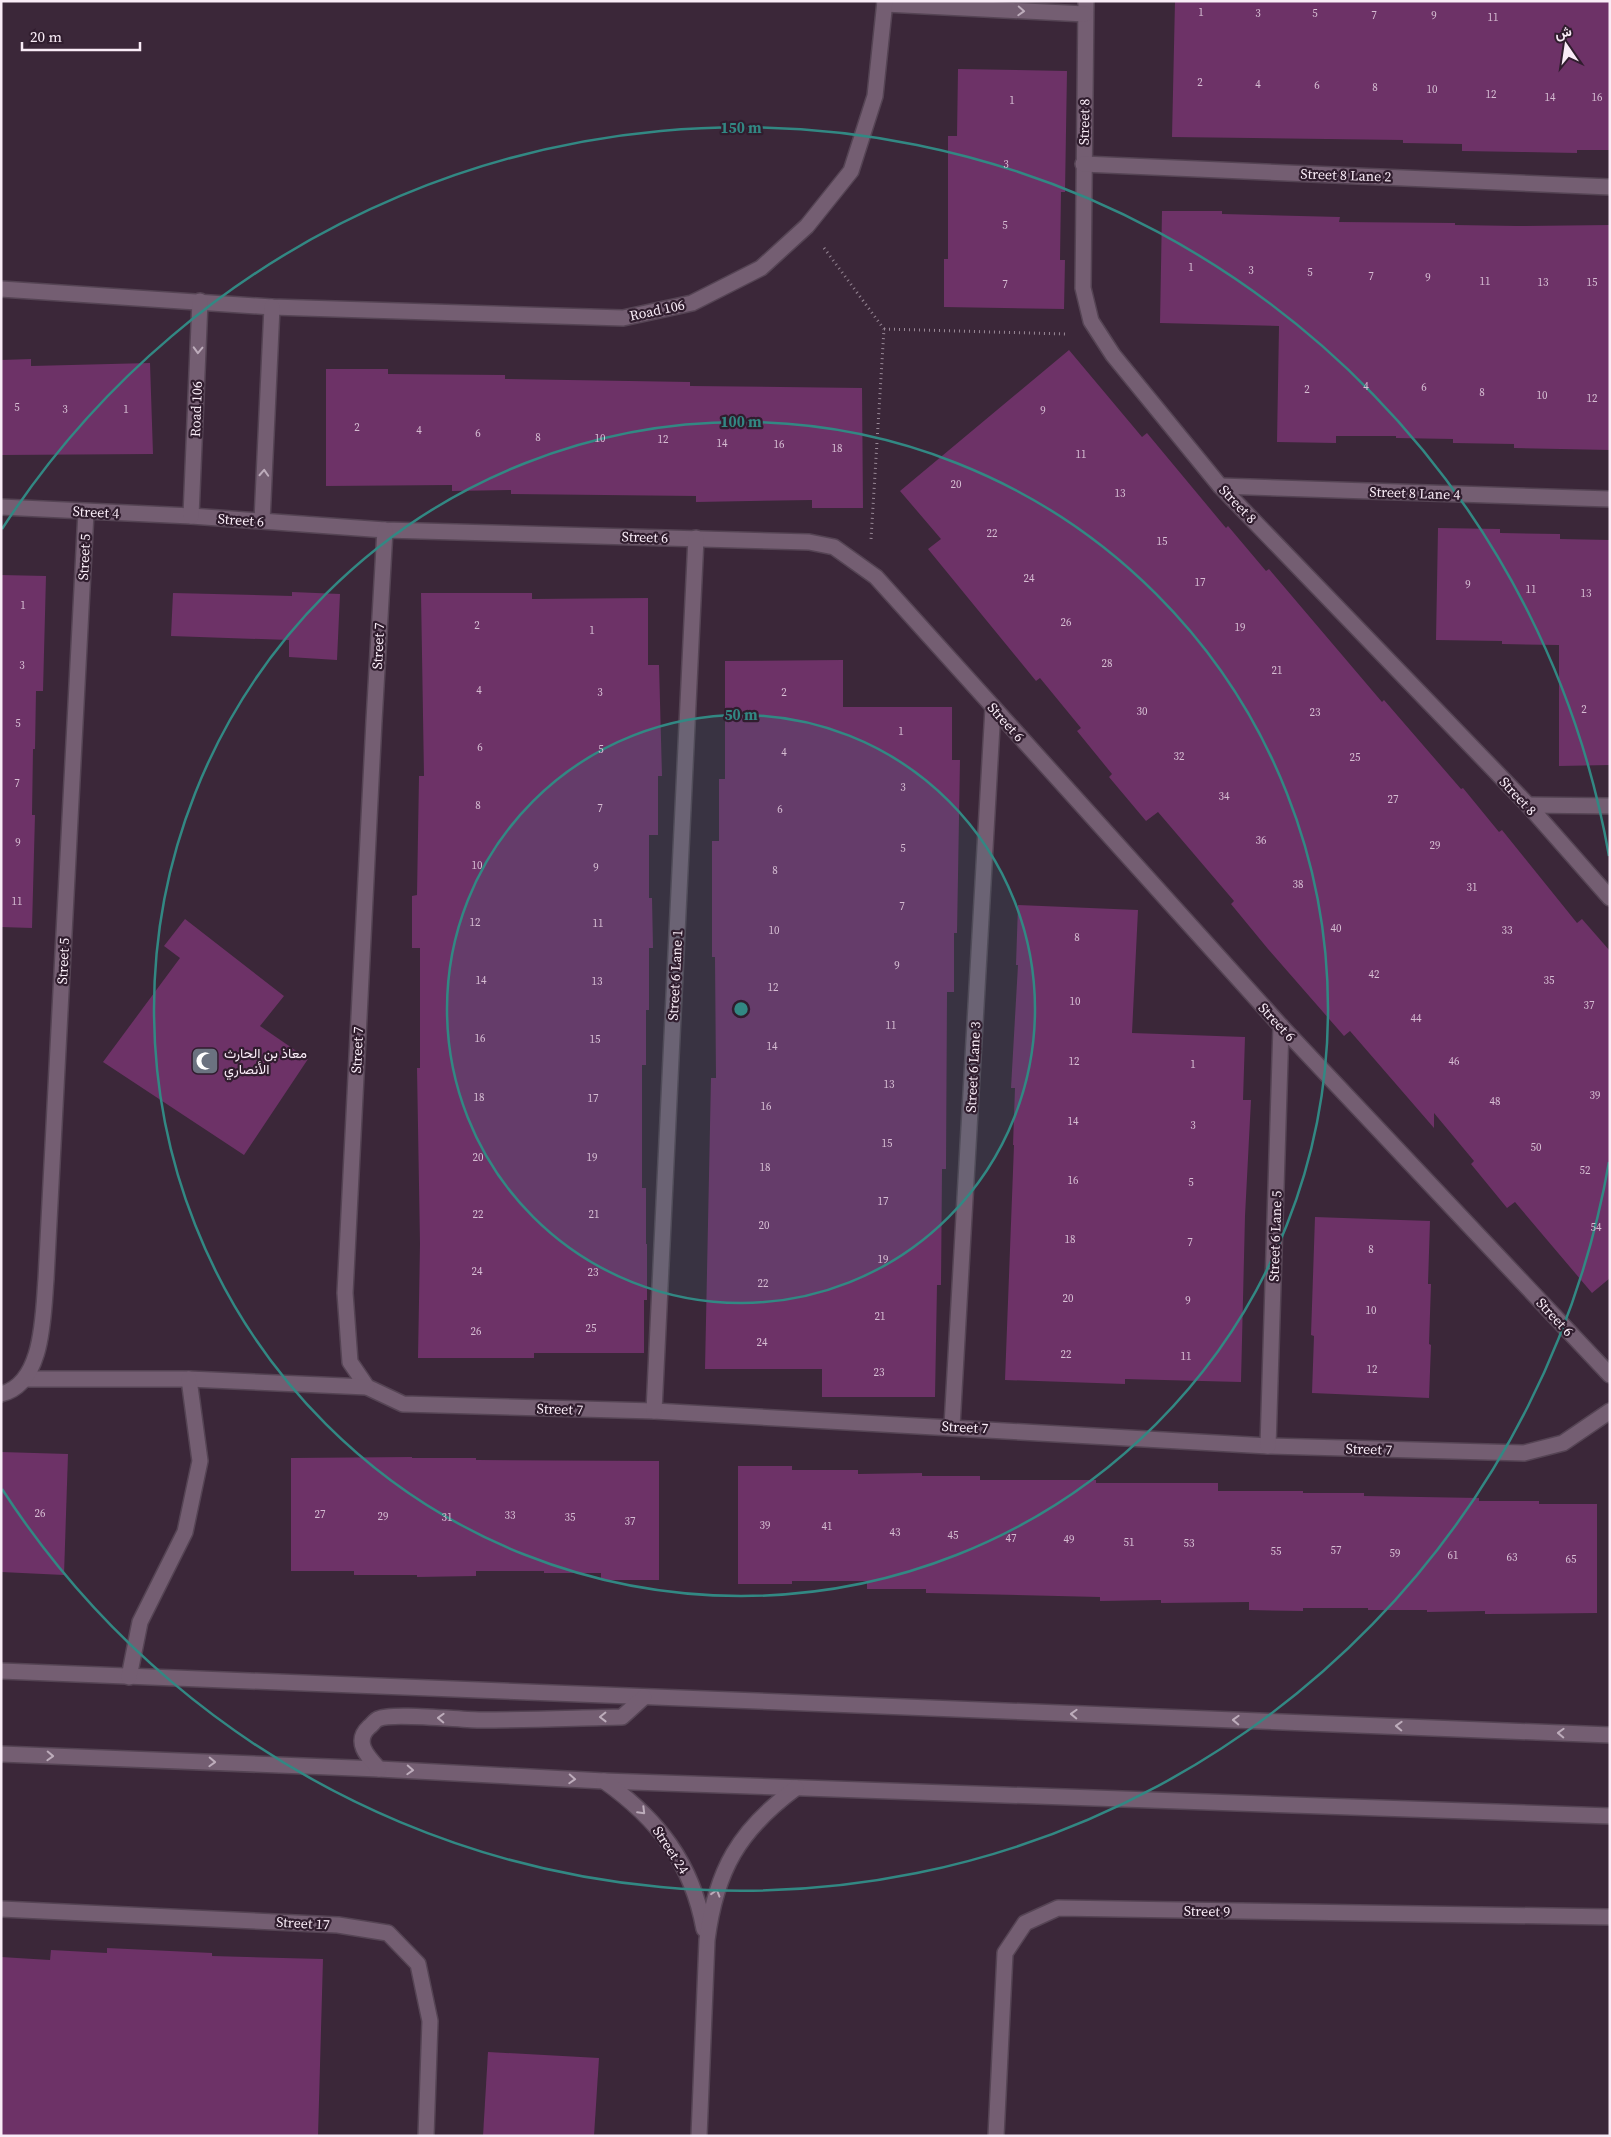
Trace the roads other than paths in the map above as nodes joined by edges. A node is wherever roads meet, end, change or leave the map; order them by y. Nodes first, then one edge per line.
1 (885, 2) edge
2 (1086, 8) edge
3 (1083, 164) junction
4 (1610, 187) edge
5 (1, 289) edge
6 (200, 301) junction
7 (272, 307) junction
8 (1220, 486) junction
9 (1610, 499) edge
10 (1, 506) edge
11 (86, 512) junction
12 (191, 516) junction
13 (262, 521) junction
14 (385, 530) junction
15 (696, 538) junction
16 (993, 708) junction
17 (1528, 805) junction
18 (1610, 806) edge
19 (1610, 898) edge
20 (1281, 1026) junction
21 (1610, 1375) edge
22 (25, 1379) junction
23 (189, 1379) junction
24 (367, 1387) junction
25 (1, 1394) edge
26 (654, 1411) junction
27 (1610, 1411) edge
28 (952, 1426) junction
29 (1268, 1446) junction
30 (1, 1672) edge
31 (129, 1676) junction
32 (644, 1697) junction
33 (1610, 1735) edge
34 (1, 1754) edge
35 (379, 1769) junction
36 (604, 1781) junction
37 (796, 1788) junction
38 (1610, 1816) edge
39 (1, 1909) edge
40 (1610, 1917) edge
41 (707, 1940) junction
42 (426, 2136) edge
43 (699, 2136) edge
44 (996, 2136) edge

1 -> 2 street, Road 106
1 - 7 street, Road 106
2 - 3 street, Street 8
3 - 4 street, Street 8 Lane 2
3 - 8 street, Street 8
5 - 6 street, Road 106
6 - 7 street, Road 106
6 -> 12 street, Road 106
13 -> 7 street
8 - 9 street, Street 8 Lane 4
8 - 17 street, Street 8
10 - 11 street, Street 4
11 - 12 street, Street 4
11 - 22 street, Street 5
12 - 13 street, Street 6
13 - 14 street, Street 6
14 - 15 street, Street 6
14 - 24 street, Street 7
15 - 16 street, Street 6
15 - 26 street, Street 6 Lane 1
16 - 20 street, Street 6
16 - 28 street, Street 6 Lane 3
17 - 18 street
17 - 19 street, Street 8
20 - 21 street, Street 6
20 - 29 street, Street 6 Lane 5
22 - 23 street
22 - 25 street
23 - 24 street
23 - 31 street
24 - 26 street, Street 7
26 - 28 street, Street 7
27 - 29 street, Street 7
28 - 29 street, Street 7
30 - 31 street
31 - 32 street
33 -> 32 street
32 -> 35 street
34 -> 35 street
35 -> 36 street
36 - 37 street
36 -> 41 street, Street 24
37 - 38 street
41 -> 37 street, Street 24
39 - 42 street, Street 17
40 - 44 street, Street 9
41 - 43 street, Street 24

